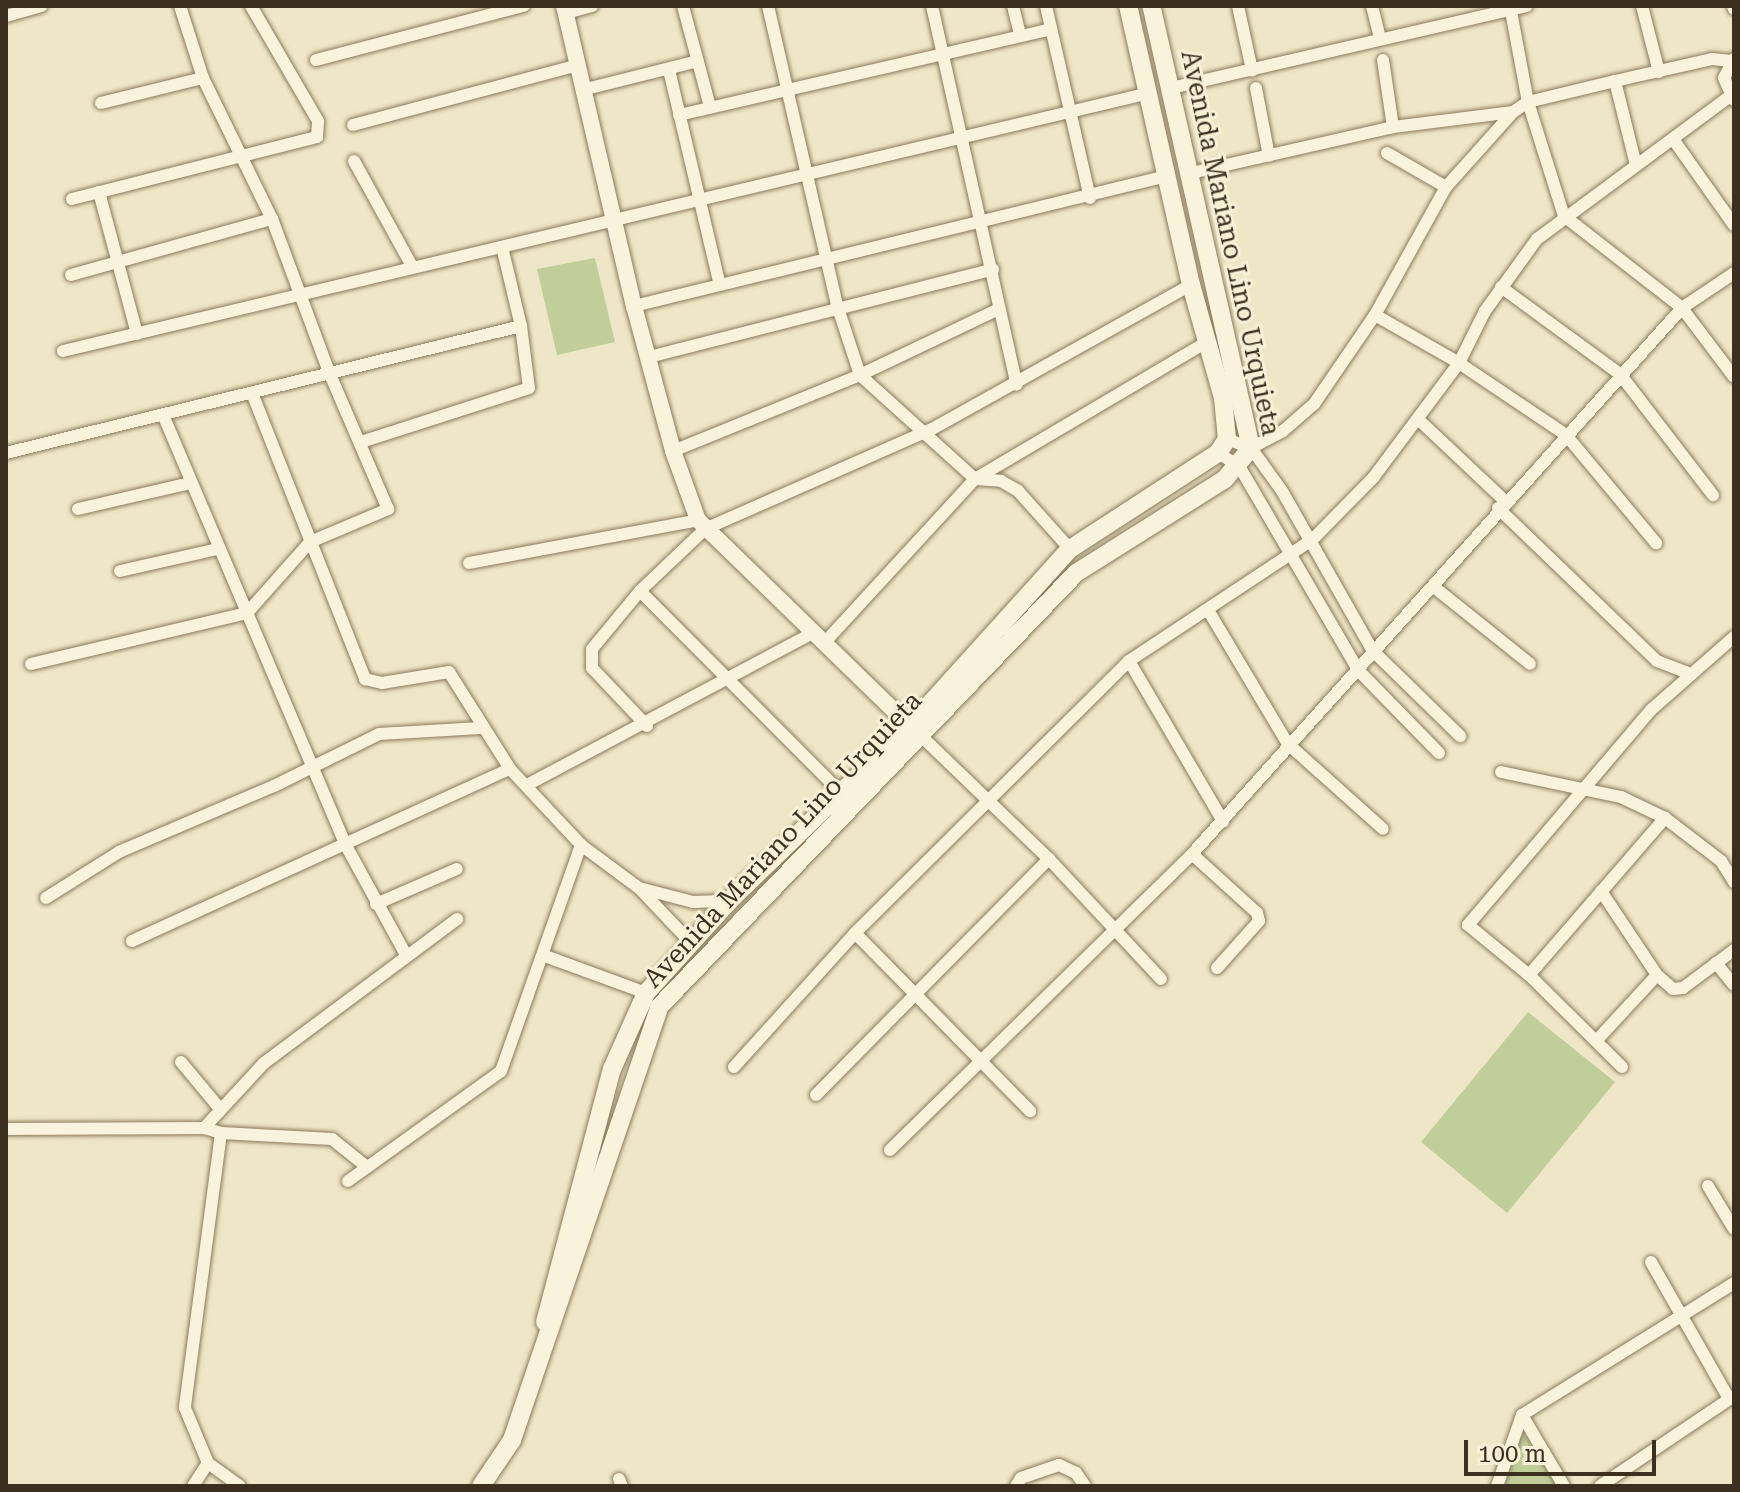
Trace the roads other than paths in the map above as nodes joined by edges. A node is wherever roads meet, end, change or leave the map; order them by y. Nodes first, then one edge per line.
1 (42, 6) edge
2 (180, 6) edge
3 (251, 6) edge
4 (524, 6) edge
5 (592, 6) edge
6 (683, 6) edge
7 (768, 6) edge
8 (932, 6) edge
9 (1013, 6) edge
10 (1046, 6) edge
11 (1128, 6) edge
12 (1151, 6) edge
13 (1238, 6) edge
14 (1372, 6) edge
15 (1527, 6) edge
16 (1642, 6) edge
17 (1511, 8) edge
18 (565, 10) edge
19 (6, 16) edge
20 (1051, 29) junction
21 (1020, 35) junction
22 (1380, 39) junction
23 (943, 53) junction
24 (316, 60) dead end
25 (1383, 60) dead end
26 (1732, 60) edge
27 (698, 61) junction
28 (578, 65) junction
29 (669, 70) junction
30 (1252, 70) junction
31 (1659, 72) junction
32 (203, 78) junction
33 (1615, 81) junction
34 (1171, 88) junction
35 (1256, 88) dead end
36 (586, 89) junction
37 (787, 89) junction
38 (1149, 93) junction
39 (1732, 98) edge
40 (1528, 102) junction
41 (101, 103) dead end
42 (710, 107) junction
43 (1071, 111) junction
44 (1513, 112) junction
45 (679, 115) junction
46 (353, 125) dead end
47 (1393, 127) junction
48 (963, 139) junction
49 (1673, 139) junction
50 (1387, 153) dead end
51 (237, 155) junction
52 (1269, 156) junction
53 (354, 161) dead end
54 (1636, 165) junction
55 (1191, 173) junction
56 (808, 176) junction
57 (1167, 176) junction
58 (1446, 187) junction
59 (99, 192) junction
60 (1090, 198) junction
61 (72, 199) dead end
62 (701, 203) junction
63 (1564, 216) junction
64 (272, 219) junction
65 (616, 222) junction
66 (982, 225) junction
67 (1734, 225) edge
68 (502, 247) junction
69 (827, 258) junction
70 (116, 262) junction
71 (412, 266) junction
72 (993, 269) junction
73 (1734, 273) edge
74 (71, 275) dead end
75 (720, 285) junction
76 (1191, 285) junction
77 (1501, 287) junction
78 (301, 294) junction
79 (837, 305) junction
80 (634, 306) junction
81 (1682, 308) junction
82 (999, 309) junction
83 (1375, 315) junction
84 (521, 326) junction
85 (137, 334) junction
86 (1207, 342) junction
87 (63, 351) dead end
88 (649, 357) junction
89 (1459, 363) junction
90 (329, 372) junction
91 (1620, 374) junction
92 (860, 375) junction
93 (1734, 377) edge
94 (1017, 385) junction
95 (252, 393) junction
96 (164, 417) junction
97 (1419, 420) junction
98 (921, 433) junction
99 (1566, 435) junction
100 (361, 442) junction
101 (1222, 446) junction
102 (1251, 448) junction
103 (673, 451) junction
104 (6, 453) edge
105 (1239, 466) junction
106 (975, 479) junction
107 (191, 483) junction
108 (1713, 495) dead end
109 (1502, 504) junction
110 (78, 509) dead end
111 (701, 524) junction
112 (1312, 540) junction
113 (310, 542) junction
114 (1656, 543) dead end
115 (218, 549) junction
116 (1070, 549) junction
117 (1291, 554) junction
118 (469, 563) dead end
119 (120, 571) dead end
120 (1434, 587) junction
121 (640, 591) junction
122 (1208, 610) junction
123 (247, 613) junction
124 (819, 637) junction
125 (1734, 637) edge
126 (1373, 651) junction
127 (1129, 661) junction
128 (31, 664) dead end
129 (1530, 664) dead end
130 (1358, 670) junction
131 (1688, 673) junction
132 (728, 681) junction
133 (647, 726) junction
134 (480, 728) junction
135 (913, 730) junction
136 (1460, 736) dead end
137 (1288, 744) junction
138 (1439, 753) dead end
139 (311, 765) junction
140 (510, 769) junction
141 (1501, 772) dead end
142 (527, 785) junction
143 (1580, 790) junction
144 (840, 792) junction
145 (988, 799) junction
146 (1665, 818) junction
147 (1223, 821) junction
148 (1383, 829) dead end
149 (344, 842) junction
150 (581, 845) junction
151 (1734, 852) edge
152 (1192, 854) junction
153 (1049, 859) junction
154 (1721, 861) junction
155 (457, 869) dead end
156 (1734, 882) edge
157 (639, 888) junction
158 (1601, 891) junction
159 (46, 898) dead end
160 (729, 901) junction
161 (376, 904) junction
162 (457, 919) dead end
163 (855, 933) junction
164 (1115, 934) junction
165 (132, 941) dead end
166 (691, 943) junction
167 (1734, 950) edge
168 (406, 955) junction
169 (545, 956) junction
170 (1716, 963) junction
171 (1217, 968) dead end
172 (1529, 975) junction
173 (1657, 975) junction
174 (1161, 979) dead end
175 (1734, 985) edge
176 (646, 993) junction
177 (914, 996) junction
178 (1597, 1040) junction
179 (181, 1062) dead end
180 (981, 1062) junction
181 (734, 1067) dead end
182 (1622, 1067) dead end
183 (816, 1095) dead end
184 (221, 1110) junction
185 (1030, 1111) dead end
186 (204, 1128) junction
187 (6, 1129) edge
188 (221, 1133) junction
189 (890, 1150) dead end
190 (367, 1167) junction
191 (348, 1181) dead end
192 (1708, 1186) dead end
193 (1734, 1229) edge
194 (1651, 1262) dead end
195 (1734, 1283) edge
196 (1683, 1318) junction
197 (531, 1384) junction
198 (1732, 1398) edge
199 (1522, 1415) junction
200 (208, 1463) junction
201 (193, 1486) edge
202 (240, 1486) edge
203 (481, 1486) edge
204 (1016, 1486) edge
205 (1085, 1486) edge
206 (1497, 1486) edge
207 (1564, 1486) edge
208 (1600, 1486) edge

1 - 19 street
2 - 32 street
3 - 51 street
4 - 24 street
5 - 18 street
6 - 27 street
7 - 37 street
8 - 23 street
9 - 21 street
10 - 20 street
11 - 38 main road, Avenida Mariano Lino Urquieta
12 - 34 main road, Avenida Mariano Lino Urquieta
13 - 30 street
14 - 22 street
15 - 17 street
16 - 31 street
17 - 22 street
17 - 40 street
18 - 28 street
20 - 21 street
20 - 43 street
21 - 23 street
22 - 30 street
23 - 37 street
23 - 48 street
25 - 47 street
26 - 31 street
26 - 39 street
27 - 29 street
27 - 42 street
28 - 36 street
28 - 46 street
29 - 36 street
29 - 45 street
30 - 34 street
31 - 33 street
32 - 41 street
32 - 51 street
33 - 40 street
33 - 54 street
34 - 55 main road, Avenida Mariano Lino Urquieta
35 - 52 street
36 - 65 street
37 - 42 street
37 - 56 street
38 - 43 street
38 - 57 main road, Avenida Mariano Lino Urquieta
39 - 49 street
40 - 44 street
40 - 63 street
42 - 45 street
43 - 48 street
43 - 60 street
44 - 47 street
44 - 58 street
45 - 62 street
47 - 52 street
48 - 56 street
48 - 66 street
49 - 54 street
49 - 67 street
50 - 58 street
51 - 59 street
51 - 64 street
52 - 55 street
53 - 71 street
54 - 63 street
55 - 102 main road, Avenida Mariano Lino Urquieta
56 - 62 street
56 - 69 street
57 - 60 street
57 - 76 main road, Avenida Mariano Lino Urquieta
58 - 83 street
59 - 61 street
59 - 70 street
60 - 66 street
62 - 65 street
62 - 75 street
63 - 77 street
63 - 81 street
64 - 70 street
64 - 78 street
65 - 68 street
65 - 80 street
66 - 69 street
66 - 72 street
68 - 71 street
68 - 84 street
69 - 75 street
69 - 79 street
70 - 74 street
70 - 85 street
71 - 78 street
72 - 79 street
72 - 82 street
73 - 81 street
75 - 80 street
76 - 86 main road, Avenida Mariano Lino Urquieta
76 - 94 street
77 - 89 street
77 - 91 street
78 - 85 street
78 - 90 street
79 - 88 street
79 - 92 street
80 - 88 street
81 - 91 street
81 - 93 street
82 - 92 street
82 - 94 street
83 - 89 street
83 - 102 street
84 - 90 street
84 - 100 street
85 - 87 street
86 - 101 main road, Avenida Mariano Lino Urquieta
86 - 106 street
88 - 103 street
89 - 97 street
89 - 99 street
90 - 95 street
90 - 100 street
91 - 99 street
91 - 108 street
92 - 98 street
92 - 103 street
94 - 98 street
95 - 96 street
95 - 113 street
96 - 104 street
96 - 107 street
97 - 109 street
97 - 112 street
98 - 106 street
98 - 111 street
99 - 109 street
99 - 114 street
100 - 113 street
101 - 102 street
101 - 105 street
101 - 116 main road, Avenida Mariano Lino Urquieta
102 - 105 main road, Avenida Mariano Lino Urquieta
102 - 112 street
103 - 111 street
105 - 117 street
105 - 135 main road, Avenida Mariano Lino Urquieta
106 - 116 street
106 - 124 street
107 - 110 street
107 - 115 street
109 - 120 street
109 - 131 street
111 - 118 street
111 - 121 street
111 - 124 street
112 - 117 street
112 - 126 street
113 - 123 street
113 - 134 street
115 - 119 street
115 - 123 street
116 - 135 main road, Avenida Mariano Lino Urquieta
117 - 122 street
117 - 130 street
120 - 126 street
120 - 129 street
121 - 132 street
121 - 133 street
122 - 127 street
122 - 137 street
123 - 128 street
123 - 139 street
124 - 132 street
124 - 135 street
125 - 131 street
126 - 130 street
126 - 136 street
127 - 145 street
127 - 147 street
130 - 137 street
130 - 138 street
131 - 143 street
132 - 133 street
132 - 144 street
133 - 142 street
134 - 139 street
134 - 140 street
135 - 144 main road, Avenida Mariano Lino Urquieta
135 - 145 street
135 - 197 main road, Avenida Mariano Lino Urquieta
137 - 147 street
137 - 148 street
139 - 149 street
139 - 159 street
140 - 142 street
140 - 149 street
141 - 143 street
142 - 150 street
143 - 146 street
143 - 172 street
144 - 160 main road, Avenida Mariano Lino Urquieta
145 - 153 street
145 - 163 street
146 - 154 street
146 - 158 street
147 - 152 street
149 - 161 street
149 - 165 street
150 - 157 street
150 - 169 street
151 - 154 street
152 - 164 street
152 - 171 street
153 - 164 street
153 - 177 street
154 - 156 street
155 - 161 street
157 - 160 street
157 - 166 street
158 - 172 street
158 - 173 street
160 - 166 main road, Avenida Mariano Lino Urquieta
161 - 168 street
162 - 168 street
163 - 177 street
163 - 181 street
164 - 174 street
164 - 180 street
166 - 176 main road, Avenida Mariano Lino Urquieta
167 - 170 street
168 - 184 street
169 - 176 street
169 - 190 street
170 - 173 street
170 - 175 street
172 - 178 street
173 - 178 street
176 - 197 main road, Avenida Mariano Lino Urquieta
177 - 180 street
177 - 183 street
178 - 182 street
179 - 184 street
180 - 185 street
180 - 189 street
184 - 186 street
186 - 187 street
186 - 188 street
188 - 190 street
188 - 200 street
190 - 191 street
192 - 193 street
194 - 196 street
195 - 196 street
196 - 198 street
196 - 199 street
197 - 203 main road
198 - 208 street
199 - 206 street
199 - 207 street
200 - 201 street
200 - 202 street
204 - 205 street

